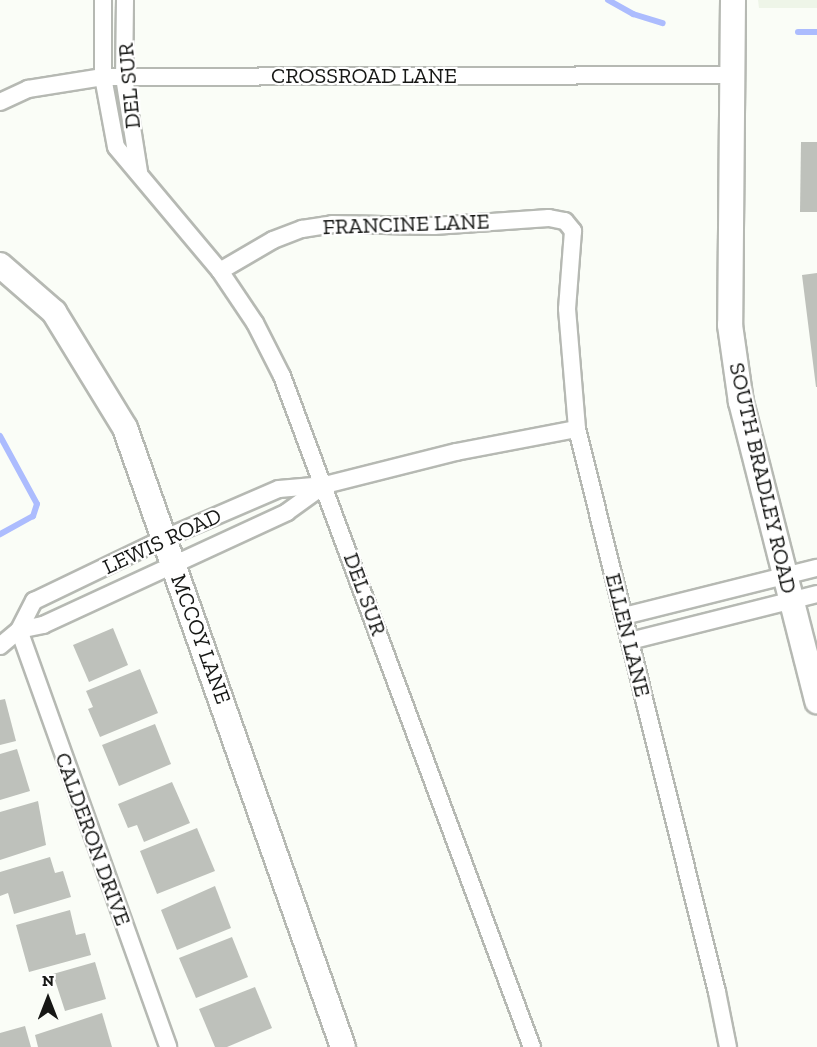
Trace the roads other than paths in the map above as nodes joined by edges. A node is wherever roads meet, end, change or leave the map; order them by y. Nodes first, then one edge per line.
1 (103, 0) edge
2 (125, 0) edge
3 (733, 0) edge
4 (733, 75) junction
5 (103, 77) junction
6 (124, 77) junction
7 (0, 102) edge
8 (139, 172) junction
9 (565, 221) joint
10 (0, 265) edge
11 (220, 270) junction
12 (577, 429) junction
13 (325, 485) junction
14 (165, 538) junction
15 (174, 564) junction
16 (817, 568) edge
17 (785, 576) junction
18 (817, 594) edge
19 (791, 600) junction
20 (624, 616) junction
21 (19, 630) junction
22 (630, 641) junction
23 (0, 646) edge
24 (817, 700) edge
25 (168, 1047) edge
26 (343, 1047) edge
27 (532, 1047) edge
28 (728, 1047) edge

1 - 5 street, DEL SUR
2 - 6 street, DEL SUR
3 - 4 street, SOUTH BRADLEY ROAD
4 - 6 street, CROSSROAD LANE
4 - 17 street, SOUTH BRADLEY ROAD
5 - 6 street, CROSSROAD LANE
5 - 7 street, CROSSROAD LANE
5 - 8 street, DEL SUR
6 - 8 street, DEL SUR
8 - 11 street, DEL SUR
9 - 11 street, FRANCINE LANE
9 - 12 street, ELLEN LANE
10 - 14 street, MCCOY LANE
11 - 13 street, DEL SUR
12 - 13 street, LEWIS ROAD
12 - 20 street, ELLEN LANE
13 - 14 street, LEWIS ROAD
13 - 15 street, LEWIS ROAD
13 - 27 street, DEL SUR
14 - 15 street, MCCOY LANE
14 - 21 street, LEWIS ROAD
15 - 21 street, LEWIS ROAD
15 - 26 street, MCCOY LANE
16 - 17 street
17 - 19 street, SOUTH BRADLEY ROAD
17 - 20 street
18 - 19 street
19 - 22 street
19 - 24 street, SOUTH BRADLEY ROAD
20 - 22 street, ELLEN LANE
21 - 23 street, LEWIS ROAD
21 - 25 street, CALDERON DRIVE
22 - 28 street, ELLEN LANE

